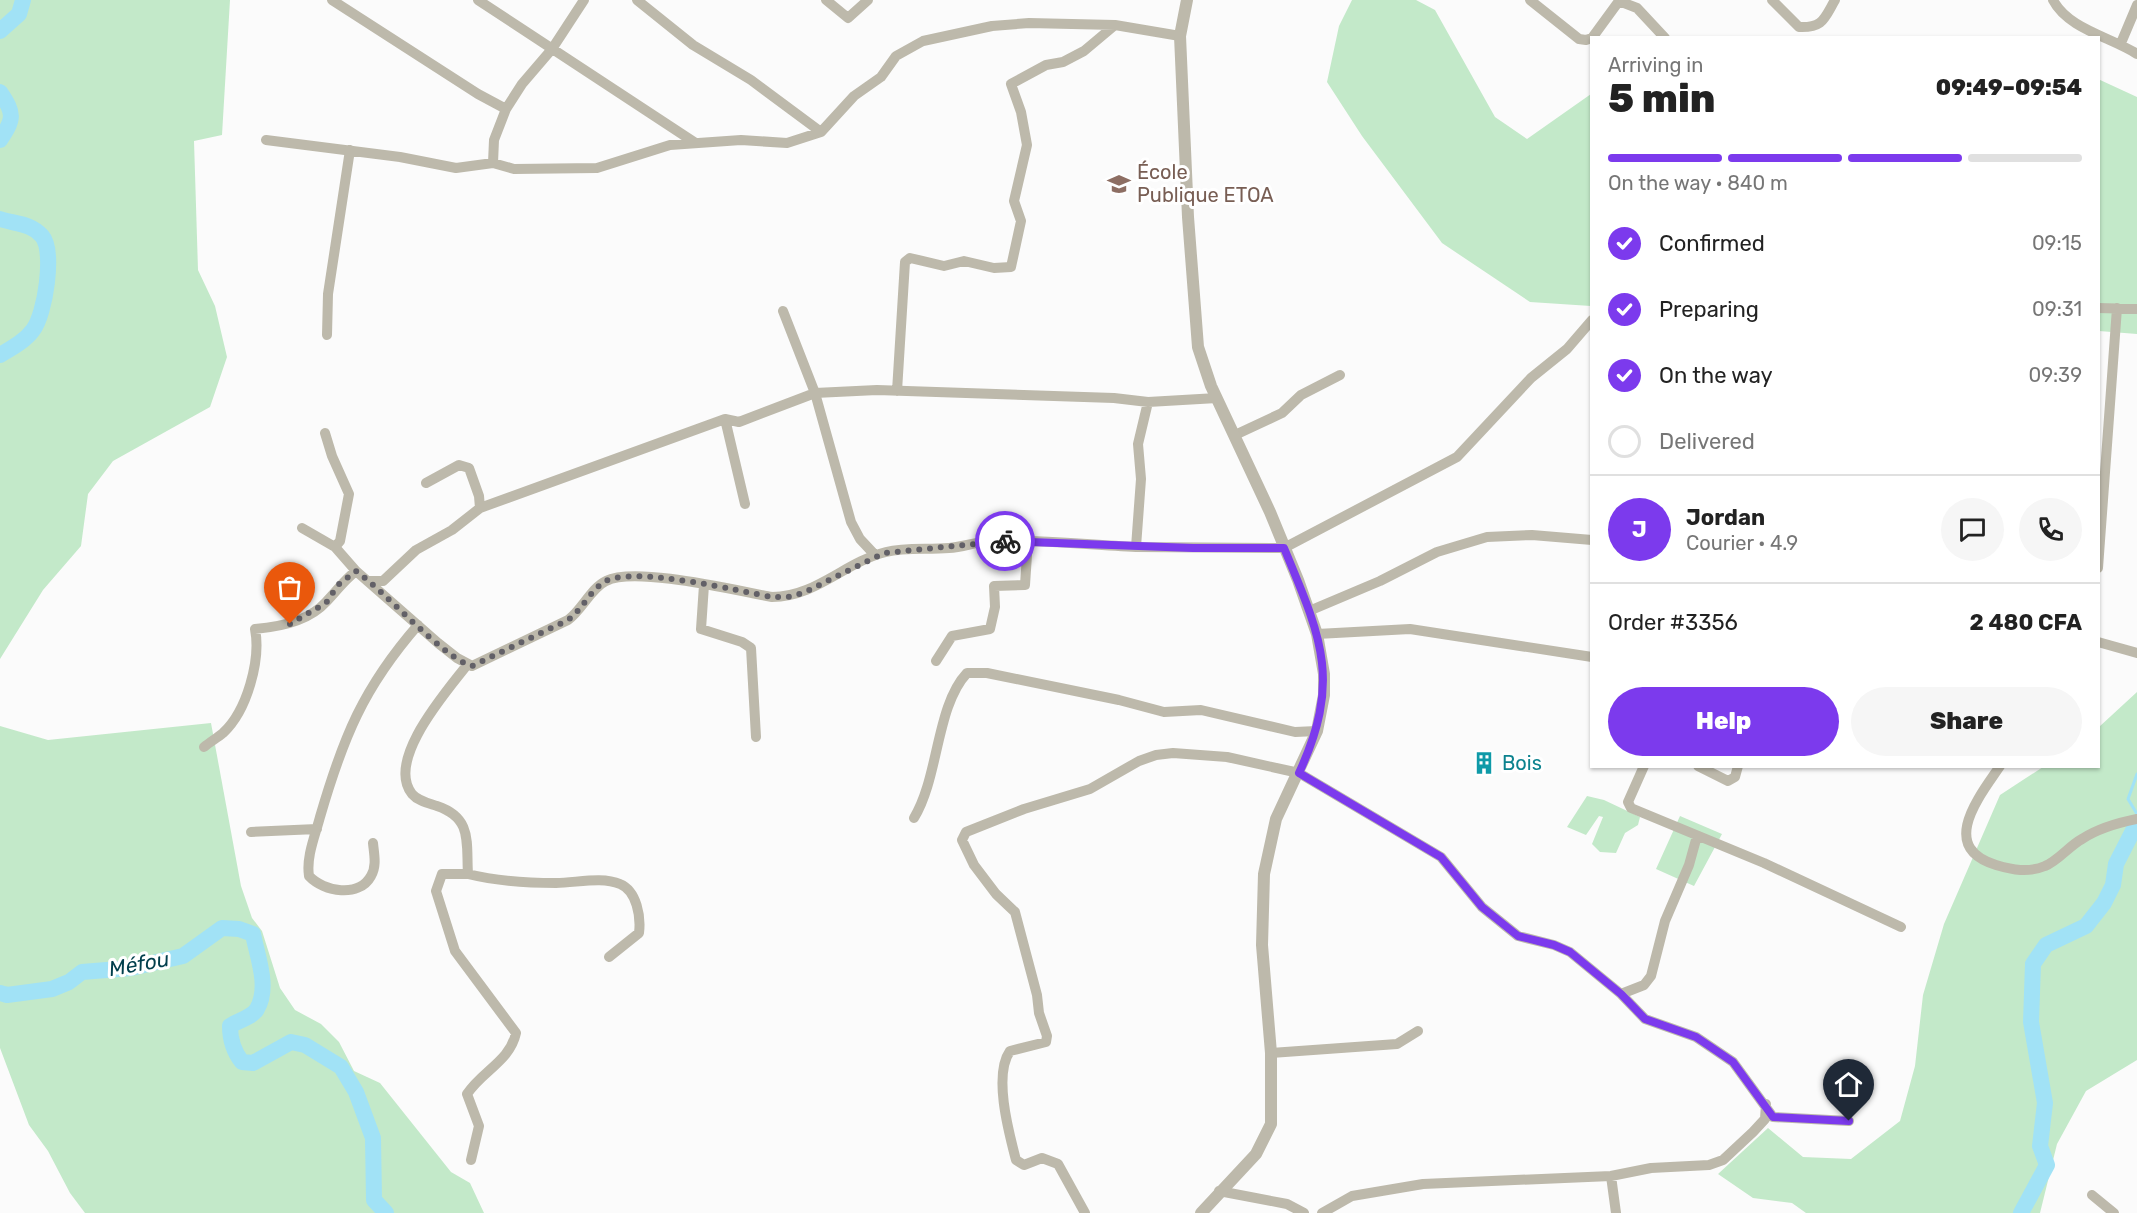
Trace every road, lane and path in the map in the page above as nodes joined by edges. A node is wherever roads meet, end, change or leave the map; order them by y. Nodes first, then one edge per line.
1 (332, 0) edge
2 (478, 0) edge
3 (584, 0) edge
4 (637, 0) edge
5 (826, 0) edge
6 (868, 0) edge
7 (1187, 0) edge
8 (1530, 0) edge
9 (1772, 0) edge
10 (1835, 0) edge
11 (2053, 0) edge
12 (2137, 5) edge
13 (1114, 25) junction
14 (1180, 36) junction
15 (1593, 36) edge
16 (1663, 36) edge
17 (1590, 39) edge
18 (2121, 44) junction
19 (552, 49) junction
20 (2137, 54) edge
21 (506, 109) junction
22 (821, 132) junction
23 (266, 140) dead end
24 (694, 142) junction
25 (350, 150) junction
26 (492, 163) junction
27 (2100, 308) edge
28 (2117, 308) junction
29 (2137, 309) edge
30 (783, 311) dead end
31 (1590, 322) edge
32 (327, 335) dead end
33 (1340, 375) dead end
34 (897, 391) junction
35 (814, 393) junction
36 (1217, 398) junction
37 (1149, 402) junction
38 (726, 419) junction
39 (325, 433) dead end
40 (1234, 435) junction
41 (426, 483) dead end
42 (745, 504) dead end
43 (480, 508) junction
44 (302, 528) dead end
45 (1028, 540) junction
46 (1590, 540) edge
47 (2100, 541) edge
48 (335, 546) junction
49 (1136, 547) junction
50 (1284, 548) junction
51 (875, 555) junction
52 (356, 571) junction
53 (370, 581) junction
54 (704, 585) junction
55 (1309, 611) junction
56 (418, 625) junction
57 (1317, 633) junction
58 (2100, 643) edge
59 (2137, 653) edge
60 (1590, 657) edge
61 (936, 661) dead end
62 (467, 665) junction
63 (1317, 731) junction
64 (756, 737) dead end
65 (204, 747) dead end
66 (1643, 768) edge
67 (1702, 768) edge
68 (1738, 768) edge
69 (1999, 768) edge
70 (1299, 773) junction
71 (914, 818) dead end
72 (2137, 819) edge
73 (317, 829) junction
74 (251, 832) dead end
75 (1697, 836) junction
76 (373, 843) dead end
77 (468, 874) junction
78 (1901, 927) dead end
79 (609, 957) dead end
80 (1621, 994) junction
81 (1418, 1031) dead end
82 (1271, 1053) junction
83 (1766, 1104) junction
84 (1849, 1121) dead end
85 (471, 1160) dead end
86 (1611, 1176) junction
87 (1219, 1191) junction
88 (2092, 1195) dead end
89 (1085, 1213) edge
90 (1201, 1213) edge
91 (1304, 1213) edge
92 (1322, 1213) edge
93 (1616, 1213) edge
94 (2114, 1213) edge

1 - 21 street
2 - 19 street
3 - 19 street
4 - 22 street
5 - 6 street
7 - 14 street
8 - 17 street
9 - 10 street
11 - 18 street
12 - 18 street
13 - 14 street
13 - 22 street
13 - 34 street
14 - 36 street
15 - 16 street
18 - 20 street
19 - 21 street
19 - 24 street
21 - 26 street
22 - 24 street
23 - 25 street
24 - 26 street
25 - 26 street
25 - 32 street
27 - 28 street
28 - 29 street
28 - 47 street
30 - 35 street
31 - 50 street
33 - 40 street
34 - 35 street
34 - 37 street
35 - 38 street
35 - 51 street
36 - 37 street
36 - 40 street
37 - 49 street
38 - 42 street
38 - 43 street
39 - 48 street
40 - 50 street
41 - 43 street
43 - 53 street
44 - 48 street
45 - 49 street
45 - 51 street
45 - 61 street
46 - 55 street
48 - 52 street
49 - 50 street
50 - 55 street
51 - 54 street
52 - 53 street
52 - 65 street
53 - 56 street
54 - 62 street
54 - 64 street
55 - 57 street
56 - 62 street
56 - 73 street
57 - 60 street
57 - 63 street
58 - 59 street
62 - 77 street
63 - 70 street
63 - 71 street
66 - 75 street
67 - 68 street
69 - 72 street
70 - 80 street
70 - 82 street
70 - 89 street
73 - 74 street
73 - 76 street
75 - 78 street
75 - 80 street
77 - 79 street
77 - 85 street
80 - 83 street
81 - 82 street
82 - 87 street
83 - 84 street
83 - 86 street
86 - 92 street
86 - 93 street
87 - 90 street
87 - 91 street
88 - 94 street

